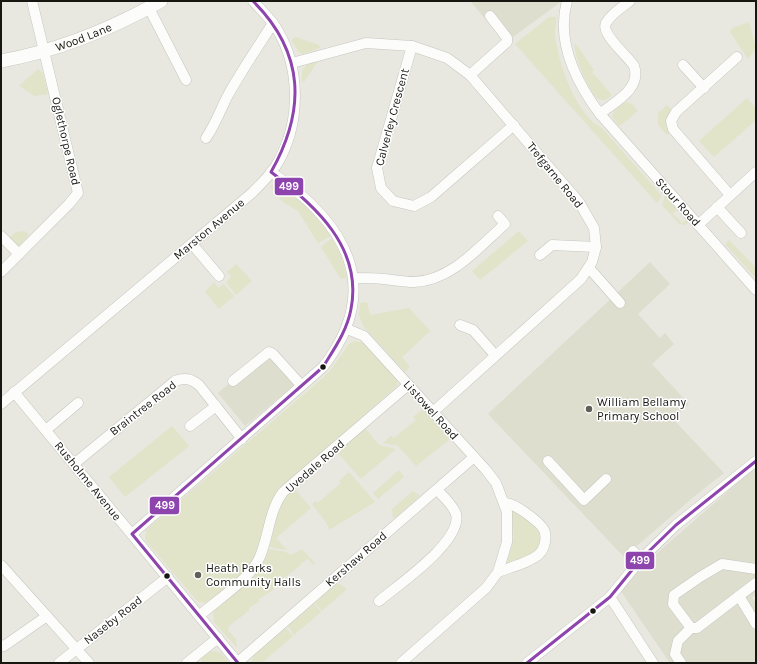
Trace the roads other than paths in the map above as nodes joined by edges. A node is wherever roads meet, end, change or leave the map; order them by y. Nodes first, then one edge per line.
1 (32, 1) edge
2 (161, 1) edge
3 (253, 1) edge
4 (567, 1) edge
5 (630, 1) edge
6 (149, 8) junction
7 (490, 16) dead end
8 (273, 23) junction
9 (412, 46) junction
10 (44, 52) junction
11 (737, 57) dead end
12 (1, 61) edge
13 (292, 63) junction
14 (683, 65) dead end
15 (470, 75) junction
16 (186, 80) dead end
17 (704, 88) junction
18 (600, 114) junction
19 (514, 125) junction
20 (206, 138) dead end
21 (271, 172) junction
22 (756, 172) edge
23 (730, 195) junction
24 (717, 207) junction
25 (498, 216) dead end
26 (698, 225) junction
27 (741, 233) dead end
28 (1, 236) edge
29 (192, 244) junction
30 (596, 247) junction
31 (19, 254) junction
32 (540, 255) dead end
33 (588, 268) junction
34 (1, 272) edge
35 (219, 276) dead end
36 (353, 278) junction
37 (756, 290) edge
38 (620, 303) dead end
39 (460, 325) dead end
40 (347, 329) junction
41 (496, 355) junction
42 (233, 381) dead end
43 (408, 384) junction
44 (301, 385) junction
45 (14, 392) junction
46 (78, 403) dead end
47 (1, 404) edge
48 (216, 406) junction
49 (433, 412) junction
50 (190, 426) dead end
51 (46, 430) junction
52 (242, 439) junction
53 (474, 457) junction
54 (548, 461) dead end
55 (756, 461) edge
56 (74, 464) junction
57 (606, 479) dead end
58 (437, 490) junction
59 (504, 502) junction
60 (132, 534) junction
61 (633, 551) dead end
62 (641, 559) junction
63 (1, 564) edge
64 (756, 570) edge
65 (498, 572) junction
66 (168, 577) junction
67 (756, 582) edge
68 (739, 596) junction
69 (610, 597) junction
70 (379, 601) dead end
71 (47, 616) junction
72 (199, 616) junction
73 (756, 624) edge
74 (691, 628) junction
75 (218, 638) junction
76 (1, 645) edge
77 (677, 646) junction
78 (76, 648) junction
79 (59, 663) edge
80 (89, 663) edge
81 (187, 663) edge
82 (238, 663) edge
83 (401, 663) edge
84 (527, 663) edge
85 (653, 663) edge
86 (681, 663) edge
87 (690, 663) edge

1 - 10 street
2 - 6 main road, Wood Lane
3 - 8 street, Marston Avenue
4 - 18 street, Stour Road
5 - 18 street
6 - 10 main road, Wood Lane
6 - 16 street
7 - 15 street
8 - 13 street, Marston Avenue
8 - 20 street
9 - 13 street, Trefgarne Road
9 - 15 street, Trefgarne Road
9 - 19 street, Calverley Crescent
10 - 12 main road, Wood Lane
10 - 31 street, Oglethorpe Road
11 - 17 street
13 - 21 street, Marston Avenue
14 - 17 street
15 - 19 street, Trefgarne Road
17 - 23 street
18 - 26 street, Stour Road
19 - 30 street, Trefgarne Road
21 - 29 street, Marston Avenue
21 - 36 street
22 - 23 street
23 - 24 street
24 - 26 street
24 - 27 street
25 - 36 street
26 - 37 street, Stour Road
28 - 31 street
29 - 35 street
29 - 45 street, Marston Avenue
30 - 32 street
30 - 33 street, Trefgarne Road
31 - 34 street, Oglethorpe Road
33 - 38 street
33 - 41 street, Trefgarne Road
36 - 40 street
39 - 41 street
40 - 43 street, Listowel Road
40 - 44 street
41 - 49 street, Trefgarne Road
42 - 44 street
43 - 49 street, Listowel Road
43 - 72 street, Uvedale Road
44 - 52 street
45 - 47 street, Marston Avenue
45 - 51 street, Rusholme Avenue
46 - 51 street
48 - 50 street
48 - 52 street, Braintree Road
48 - 56 street, Braintree Road
49 - 53 street, Listowel Road
51 - 56 street, Rusholme Avenue
52 - 60 street
53 - 58 street, Kershaw Road
53 - 59 street, Listowel Road
54 - 57 street
55 - 62 street
56 - 60 street, Rusholme Avenue
58 - 70 street
58 - 82 street, Kershaw Road
59 - 65 street, Listowel Road
59 - 65 street
60 - 66 street, Rusholme Avenue
61 - 62 street
62 - 69 street
63 - 71 street
64 - 67 street
64 - 74 street
65 - 83 street, Listowel Road
66 - 72 street, Rusholme Avenue
66 - 78 street, Naseby Road
67 - 68 street
68 - 73 street
68 - 74 street
69 - 84 street
69 - 85 street
71 - 76 street
71 - 78 street
72 - 75 street, Rusholme Avenue
74 - 77 street
75 - 81 street
75 - 82 street, Rusholme Avenue
77 - 86 street
77 - 87 street
78 - 79 street, Naseby Road
78 - 80 street

